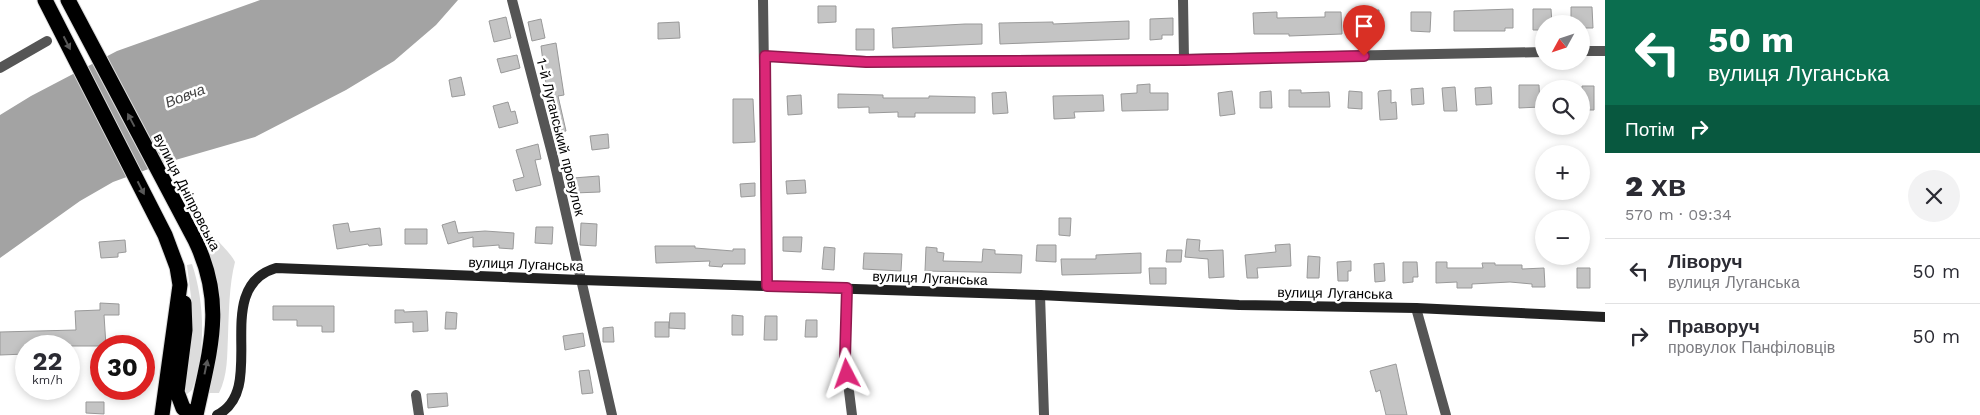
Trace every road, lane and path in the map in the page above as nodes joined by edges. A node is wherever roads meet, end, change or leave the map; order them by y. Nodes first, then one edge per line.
1 (45, 0) edge
2 (68, 0) edge
3 (512, 0) edge
4 (763, 0) edge
5 (1183, 0) edge
6 (48, 41) dead end
7 (1590, 51) edge
8 (1605, 51) edge
9 (1535, 52) edge
10 (765, 56) junction
11 (1184, 60) junction
12 (0, 68) edge
13 (581, 280) junction
14 (180, 284) junction
15 (767, 286) junction
16 (847, 288) junction
17 (1040, 295) junction
18 (1416, 308) junction
19 (1605, 317) edge
20 (416, 395) dead end
21 (162, 415) edge
22 (192, 415) edge
23 (196, 415) edge
24 (217, 415) edge
25 (420, 415) edge
26 (612, 415) edge
27 (852, 415) edge
28 (1044, 415) edge
29 (1446, 415) edge

1 -> 14 highway
23 -> 2 highway, вулиця Дніпровська
3 - 13 street, 1-й Луганський провулок
4 - 10 street
5 - 11 street
6 - 12 street
7 - 8 street
9 - 11 street
10 - 11 street
10 - 15 street
13 - 15 main road, вулиця Луганська
13 - 24 main road, вулиця Луганська
13 - 26 street, 1-й Луганський провулок
14 - 21 highway
14 - 22 highway
15 - 16 main road, вулиця Луганська
16 - 17 main road, вулиця Луганська
16 - 27 street
17 - 18 main road, вулиця Луганська
17 - 28 street
18 - 19 main road, вулиця Луганська
18 - 29 street
20 - 25 street

